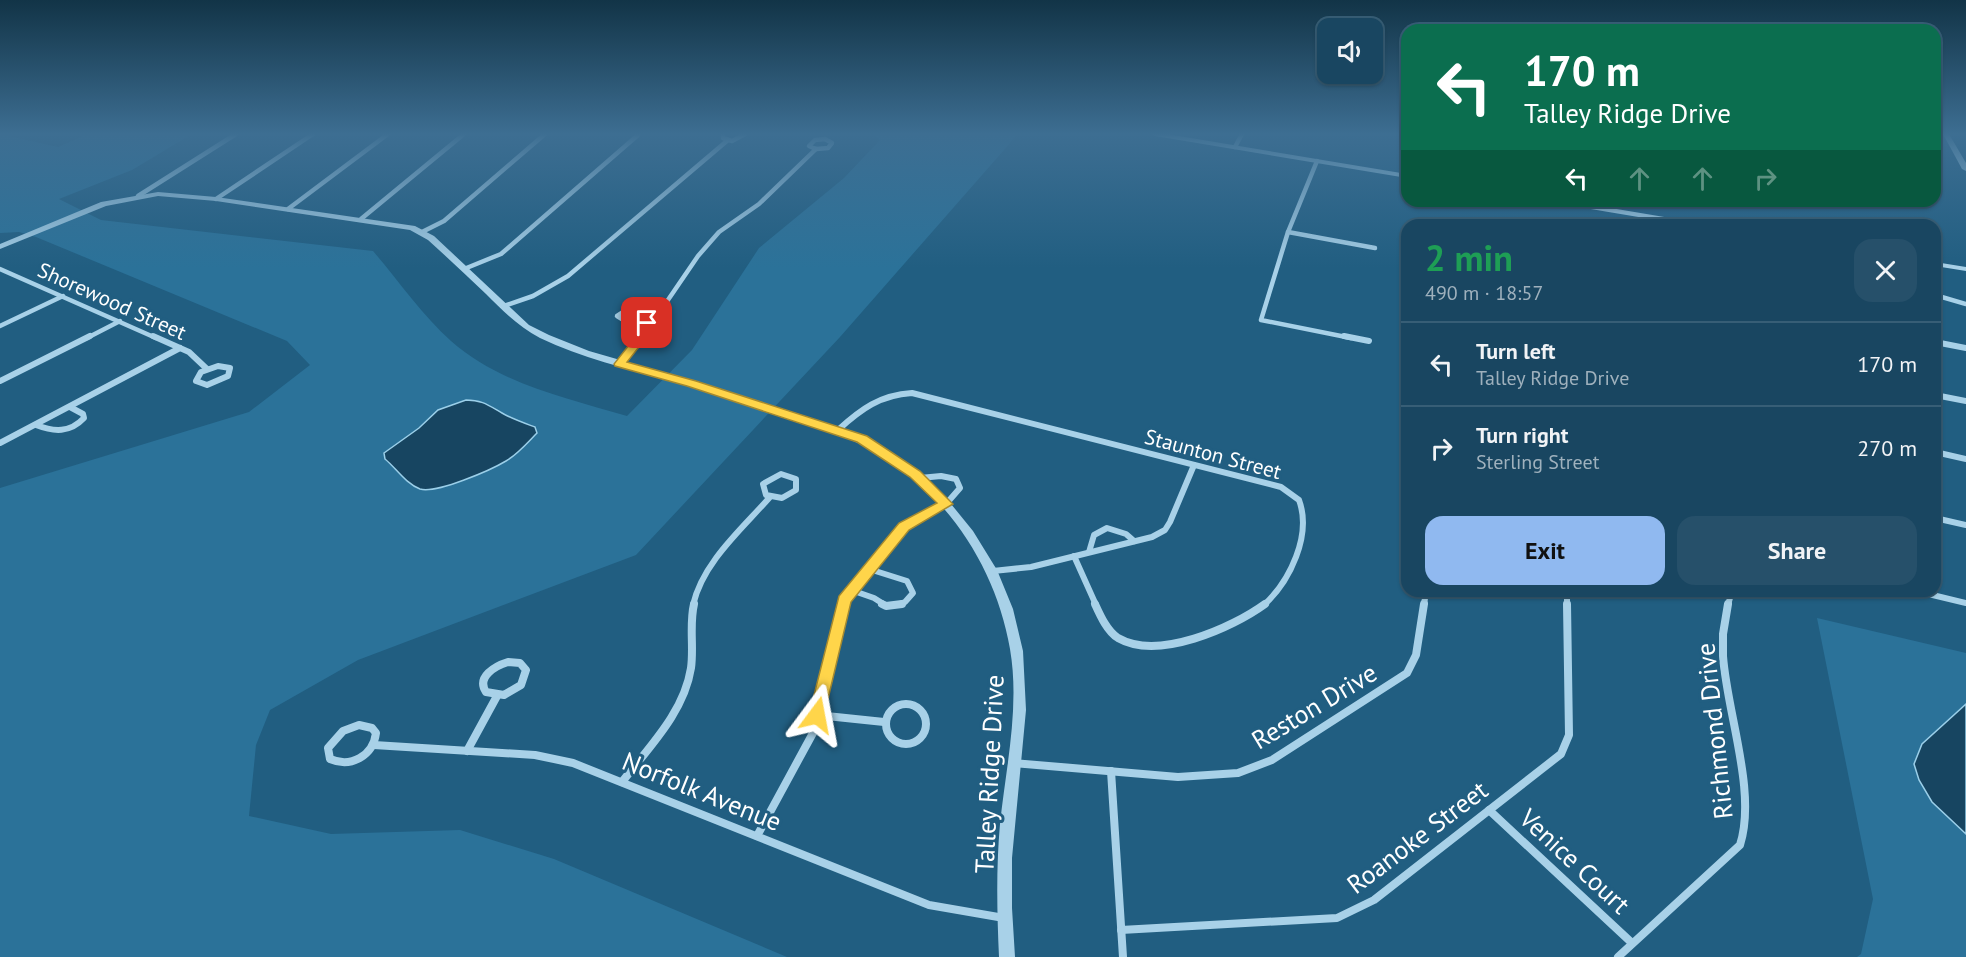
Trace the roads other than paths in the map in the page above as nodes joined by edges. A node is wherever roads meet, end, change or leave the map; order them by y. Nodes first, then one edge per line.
1 (165, 179) edge
2 (246, 179) edge
3 (328, 179) edge
4 (410, 179) edge
5 (493, 179) edge
6 (586, 179) edge
7 (683, 179) edge
8 (785, 179) edge
9 (1310, 179) edge
10 (138, 196) junction
11 (216, 199) junction
12 (1592, 207) edge
13 (288, 209) junction
14 (361, 219) junction
15 (1664, 219) edge
16 (422, 232) junction
17 (1288, 232) junction
18 (0, 248) edge
19 (1375, 248) dead end
20 (1941, 265) edge
21 (0, 269) edge
22 (464, 269) junction
23 (1966, 269) edge
24 (8, 273) junction
25 (0, 277) edge
26 (63, 296) junction
27 (1941, 297) edge
28 (1966, 304) edge
29 (504, 306) junction
30 (663, 307) junction
31 (120, 321) junction
32 (651, 324) junction
33 (0, 326) edge
34 (1369, 341) dead end
35 (1941, 343) edge
36 (180, 348) junction
37 (1966, 348) edge
38 (620, 364) junction
39 (207, 369) junction
40 (0, 381) edge
41 (1941, 396) edge
42 (1966, 401) edge
43 (70, 407) junction
44 (36, 425) junction
45 (838, 430) junction
46 (0, 443) edge
47 (1941, 453) edge
48 (1966, 459) edge
49 (1194, 465) junction
50 (920, 478) junction
51 (770, 497) junction
52 (946, 504) junction
53 (1941, 519) edge
54 (1966, 525) edge
55 (1134, 541) junction
56 (1089, 552) junction
57 (1074, 556) junction
58 (869, 568) junction
59 (993, 571) junction
60 (851, 590) junction
61 (1425, 597) edge
62 (1567, 597) edge
63 (1730, 597) edge
64 (1941, 597) edge
65 (1966, 603) edge
66 (497, 696) junction
67 (817, 715) junction
68 (884, 722) junction
69 (374, 745) junction
70 (467, 751) junction
71 (1014, 763) junction
72 (1111, 771) junction
73 (622, 782) junction
74 (1489, 810) junction
75 (757, 836) junction
76 (1005, 918) junction
77 (1121, 930) junction
78 (1632, 944) junction
79 (1007, 957) edge
80 (1124, 957) edge
81 (1618, 957) edge

1 - 10 street
2 - 11 street
3 - 13 street
4 - 14 street
5 - 16 street
6 - 22 street
7 - 29 street
8 - 30 street
9 - 17 street
10 - 11 street, Talley Ridge Drive
10 - 18 street, Talley Ridge Drive
11 - 13 street, Talley Ridge Drive
12 - 15 street
13 - 14 street, Talley Ridge Drive
14 - 16 street, Talley Ridge Drive
16 - 22 street, Talley Ridge Drive
17 - 19 street
17 - 34 street
20 - 23 street
21 - 24 street, Shorewood Street
22 - 29 street, Talley Ridge Drive
24 - 25 street
24 - 26 street, Shorewood Street
26 - 31 street, Shorewood Street
26 - 33 street
27 - 28 street
29 - 38 street, Talley Ridge Drive
30 - 32 street
30 - 32 street
31 - 36 street, Shorewood Street
31 - 40 street
32 - 38 street
35 - 37 street
36 - 39 street, Shorewood Street
36 - 43 street
38 - 45 street, Talley Ridge Drive
39 - 39 street, Shorewood Street
41 - 42 street
43 - 44 street
43 - 44 street
44 - 46 street
45 - 49 street, Staunton Street
45 - 50 street, Talley Ridge Drive
47 - 48 street
49 - 55 street
49 - 57 street, Staunton Street
50 - 52 street, Talley Ridge Drive
50 - 52 street
51 - 51 street
51 - 73 street
52 - 58 street
52 - 59 street, Talley Ridge Drive
53 - 54 street
55 - 56 street
55 - 56 street
56 - 57 street
57 - 59 street
58 - 60 street
58 - 60 street
59 - 71 street, Talley Ridge Drive
60 - 67 street
61 - 72 street, Reston Drive
62 - 74 street, Roanoke Street
63 - 78 street, Richmond Drive
64 - 65 street
66 - 66 street
66 - 70 street
67 - 68 street
67 - 75 street
68 - 68 street
69 - 69 street
69 - 70 street, Norfolk Avenue
70 - 73 street, Norfolk Avenue
71 - 72 street, Reston Drive
71 - 76 street, Talley Ridge Drive
72 - 77 street
73 - 75 street, Norfolk Avenue
74 - 77 street, Roanoke Street
74 - 78 street, Venice Court
75 - 76 street, Norfolk Avenue
76 - 79 street, Talley Ridge Drive
77 - 80 street
78 - 81 street, Richmond Drive

